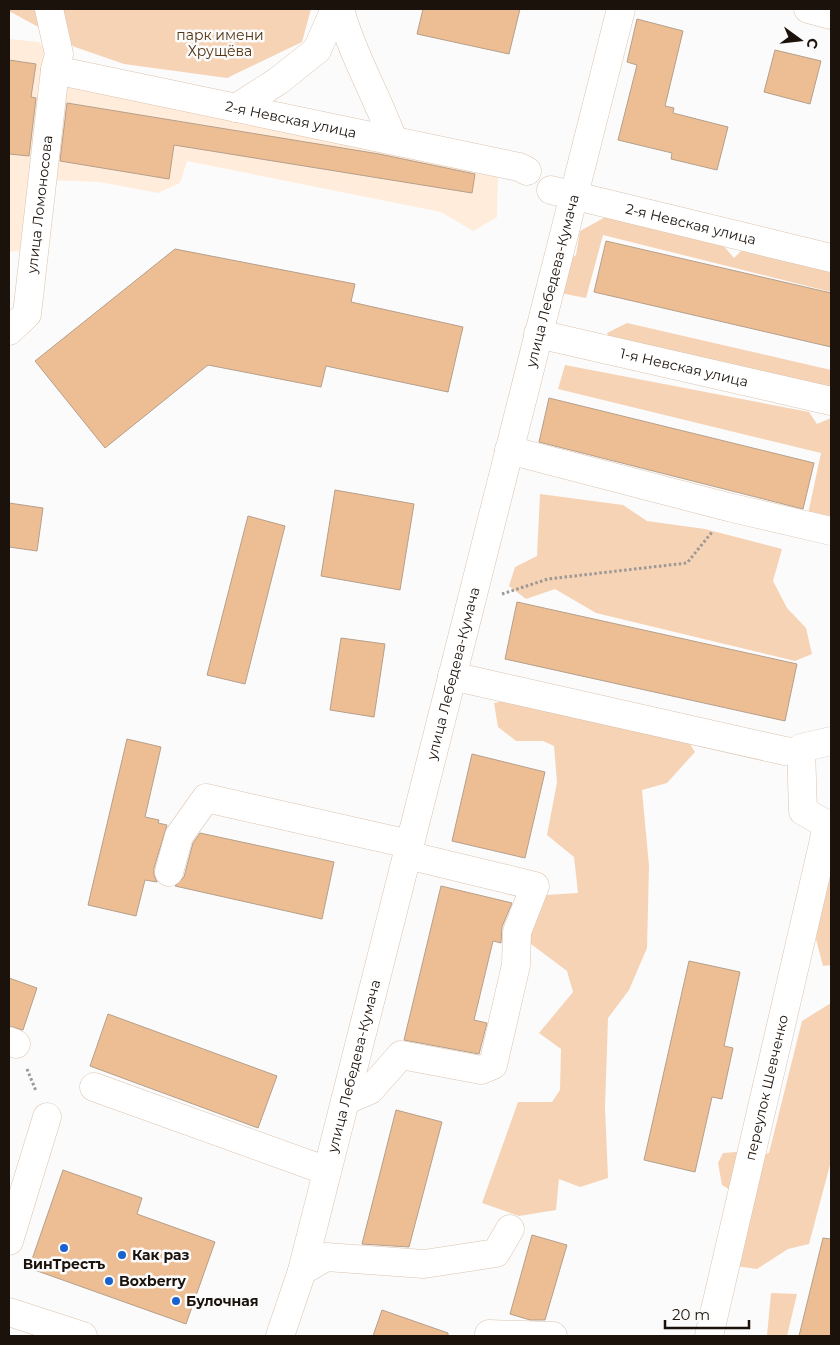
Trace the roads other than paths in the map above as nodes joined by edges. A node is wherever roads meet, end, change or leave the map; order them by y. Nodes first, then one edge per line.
1 (49, 9) edge
2 (335, 9) edge
3 (340, 9) edge
4 (621, 9) edge
5 (808, 9) edge
6 (831, 15) edge
7 (55, 70) junction
8 (236, 108) junction
9 (393, 140) junction
10 (527, 172) dead end
11 (562, 192) junction
12 (831, 258) edge
13 (9, 330) edge
14 (538, 334) junction
15 (831, 401) edge
16 (509, 450) junction
17 (831, 531) edge
18 (452, 676) junction
19 (831, 741) edge
20 (785, 751) dead end
21 (827, 829) edge
22 (408, 850) junction
23 (169, 872) dead end
24 (94, 1087) dead end
25 (345, 1101) junction
26 (47, 1117) road end
27 (327, 1171) junction
28 (14, 1205) edge
29 (510, 1228) dead end
30 (9, 1241) edge
31 (302, 1271) junction
32 (9, 1312) edge
33 (489, 1334) dead end
34 (83, 1336) edge
35 (280, 1336) edge
36 (554, 1336) edge
37 (709, 1336) edge

1 - 7 street, улица Ломоносова
2 - 8 street
3 - 9 street
4 - 11 street, улица Лебедева-Кумача
5 - 6 street
7 - 8 street, 2-я Невская улица
7 - 13 street, улица Ломоносова
8 - 9 street, 2-я Невская улица
9 - 10 street, 2-я Невская улица
11 - 12 street, 2-я Невская улица
11 - 14 street, улица Лебедева-Кумача
14 - 15 street, 1-я Невская улица
14 - 16 street, улица Лебедева-Кумача
16 - 17 street
16 - 18 street, улица Лебедева-Кумача
18 - 20 street
18 - 22 street, улица Лебедева-Кумача
19 - 21 street
21 - 37 street, переулок Шевченко
22 - 23 street
22 - 25 street, улица Лебедева-Кумача
22 - 25 street
24 - 27 street
25 - 27 street, улица Лебедева-Кумача
26 - 28 street
27 - 31 street, улица Лебедева-Кумача
28 - 30 street
29 - 31 street
31 - 35 street, улица Лебедева-Кумача
32 - 34 street
33 - 36 street

